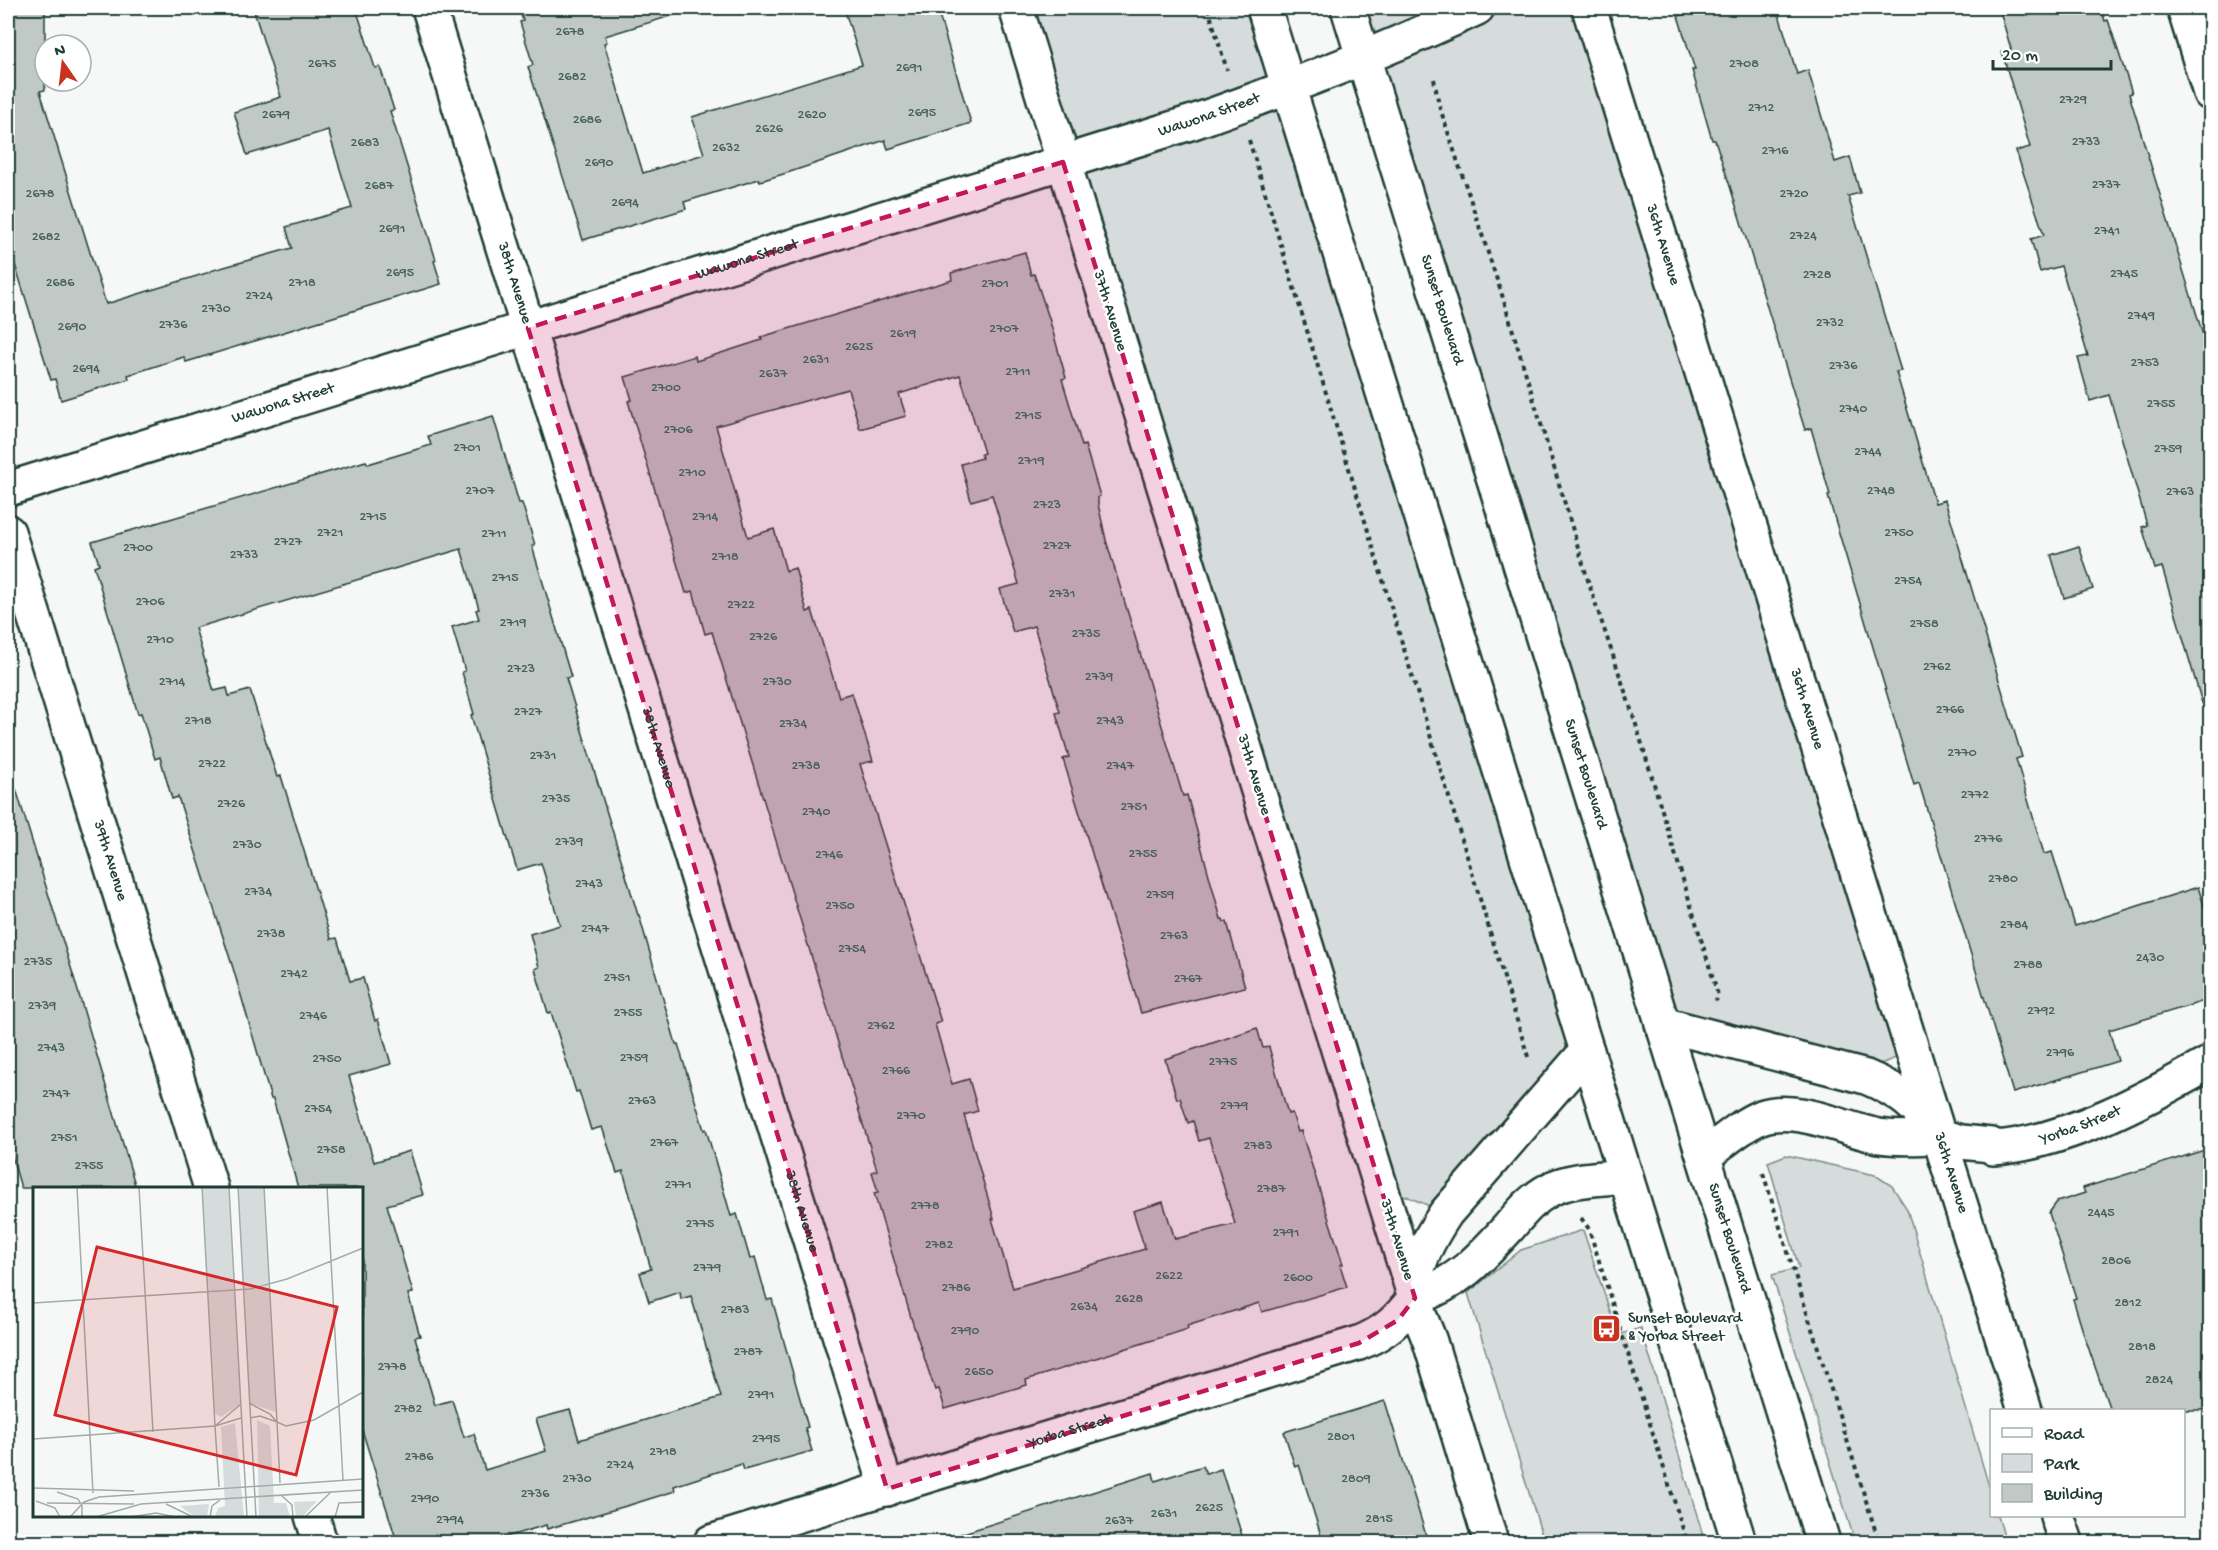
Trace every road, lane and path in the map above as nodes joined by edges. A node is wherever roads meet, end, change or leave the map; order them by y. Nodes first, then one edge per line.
1 (429, 8) edge
2 (1016, 8) edge
3 (1208, 8) edge
4 (1264, 8) edge
5 (1348, 8) edge
6 (1477, 8) edge
7 (1589, 8) edge
8 (2184, 8) edge
9 (1364, 56) junction
10 (1225, 62) dead end
11 (1434, 79) dead end
12 (1289, 87) junction
13 (2211, 93) edge
14 (1252, 152) dead end
15 (1064, 162) junction
16 (528, 328) junction
17 (8, 489) edge
18 (8, 532) edge
19 (1713, 1008) dead end
20 (1662, 1024) junction
21 (1587, 1051) junction
22 (1529, 1062) dead end
23 (2211, 1063) edge
24 (1940, 1136) junction
25 (1704, 1156) junction
26 (1763, 1173) dead end
27 (1626, 1176) junction
28 (211, 1187) edge
29 (1578, 1212) dead end
30 (1415, 1298) junction
31 (2025, 1409) edge
32 (887, 1489) junction
33 (313, 1517) edge
34 (2058, 1517) edge
35 (320, 1542) edge
36 (711, 1542) edge
37 (1491, 1542) edge
38 (1687, 1542) edge
39 (1739, 1542) edge
40 (1823, 1542) edge
41 (1879, 1542) edge
42 (2066, 1542) edge

1 - 16 street, 38th Avenue
2 - 15 street, 37th Avenue
3 - 10 path
4 - 12 street
5 - 9 street, Sunset Boulevard
6 - 9 street, Wawona Street
7 - 24 street, 36th Avenue
8 - 13 street
9 - 12 street, Wawona Street
9 - 20 street, Sunset Boulevard
11 - 19 path
12 - 15 street, Wawona Street
12 - 21 street
14 - 22 path
15 - 16 street, Wawona Street
15 - 30 street, 37th Avenue
16 - 17 street, Wawona Street
16 - 32 street, 38th Avenue
18 - 28 street, 39th Avenue
20 - 24 street
20 - 25 street, Sunset Boulevard
21 - 27 street
21 - 30 street
23 - 24 street, Yorba Street
24 - 25 street, Yorba Street
24 - 31 street, 36th Avenue
25 - 40 street, Sunset Boulevard
26 - 41 path
27 - 30 street
27 - 39 street
29 - 38 path
30 - 32 street, Yorba Street
30 - 37 street, 37th Avenue
32 - 36 street, Yorba Street
33 - 35 street
34 - 42 street

